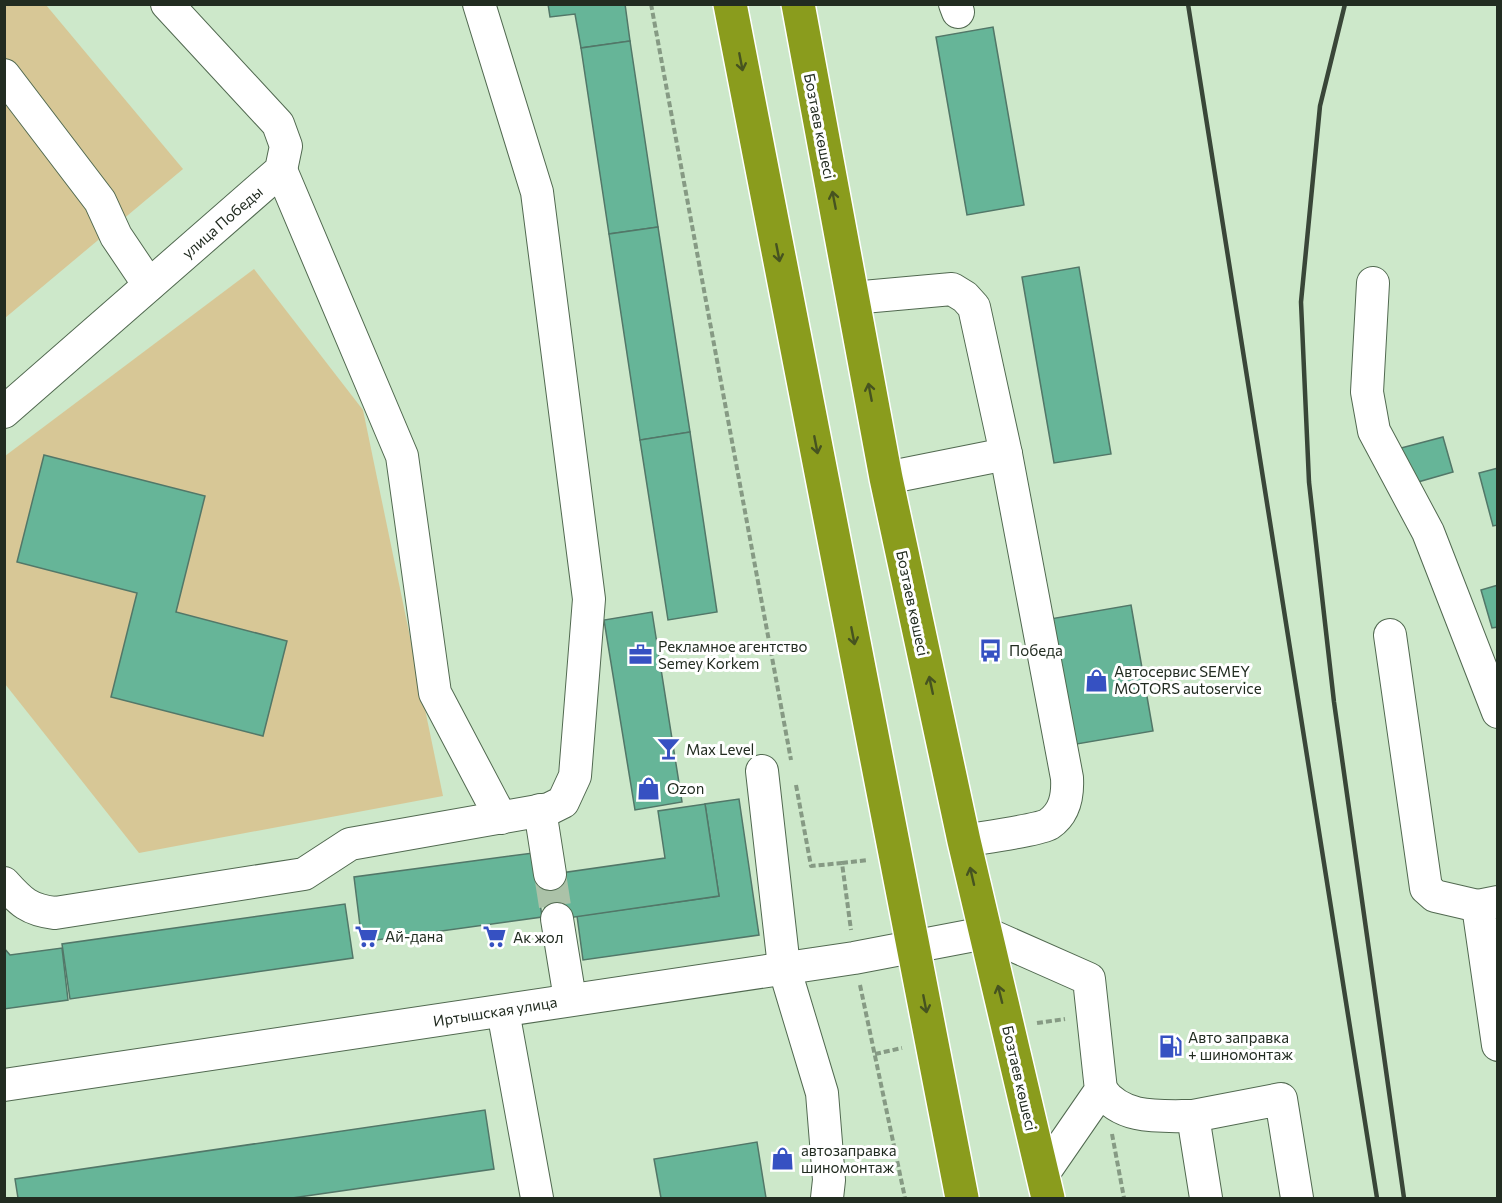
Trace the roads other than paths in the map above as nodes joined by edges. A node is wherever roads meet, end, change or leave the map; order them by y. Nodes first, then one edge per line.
1 (168, 4) edge
2 (478, 4) edge
3 (730, 4) edge
4 (798, 4) edge
5 (4, 75) edge
6 (281, 170) junction
7 (1373, 283) dead end
8 (149, 285) junction
9 (852, 298) junction
10 (4, 412) edge
11 (1006, 454) junction
12 (886, 478) junction
13 (1390, 635) dead end
14 (1497, 712) edge
15 (762, 771) dead end
16 (540, 810) junction
17 (501, 818) junction
18 (964, 841) junction
19 (550, 874) tunnel mouth
20 (4, 883) edge
21 (1488, 904) edge
22 (557, 919) tunnel mouth
23 (985, 933) junction
24 (914, 947) junction
25 (784, 968) junction
26 (570, 999) junction
27 (503, 1011) junction
28 (1497, 1045) edge
29 (4, 1085) edge
30 (1105, 1096) junction
31 (1193, 1116) junction
32 (1045, 1186) edge
33 (537, 1198) edge
34 (827, 1198) edge
35 (962, 1198) edge
36 (1206, 1198) edge
37 (1297, 1198) edge

1 - 6 street
2 - 16 street
3 -> 24 highway
9 -> 4 highway, Бозтаев көшесі
5 - 8 street
6 - 8 street, улица Победы
6 - 17 street
7 - 14 street
8 - 10 street, улица Победы
9 - 11 street
12 -> 9 highway, Бозтаев көшесі
11 - 12 street
11 - 18 street
18 -> 12 highway, Бозтаев көшесі
13 - 21 street
15 - 25 street
16 - 17 street
16 - 19 street
17 - 20 street
23 -> 18 highway, Бозтаев көшесі
21 - 28 street
22 - 26 street
23 - 24 street, Иртышская улица
23 - 30 street
32 -> 23 highway, Бозтаев көшесі
24 - 25 street, Иртышская улица
24 -> 35 highway
25 - 26 street, Иртышская улица
25 - 34 street
26 - 27 street, Иртышская улица
27 - 29 street, Иртышская улица
27 - 33 street
30 - 31 street
30 - 32 street
31 - 36 street
31 - 37 street

